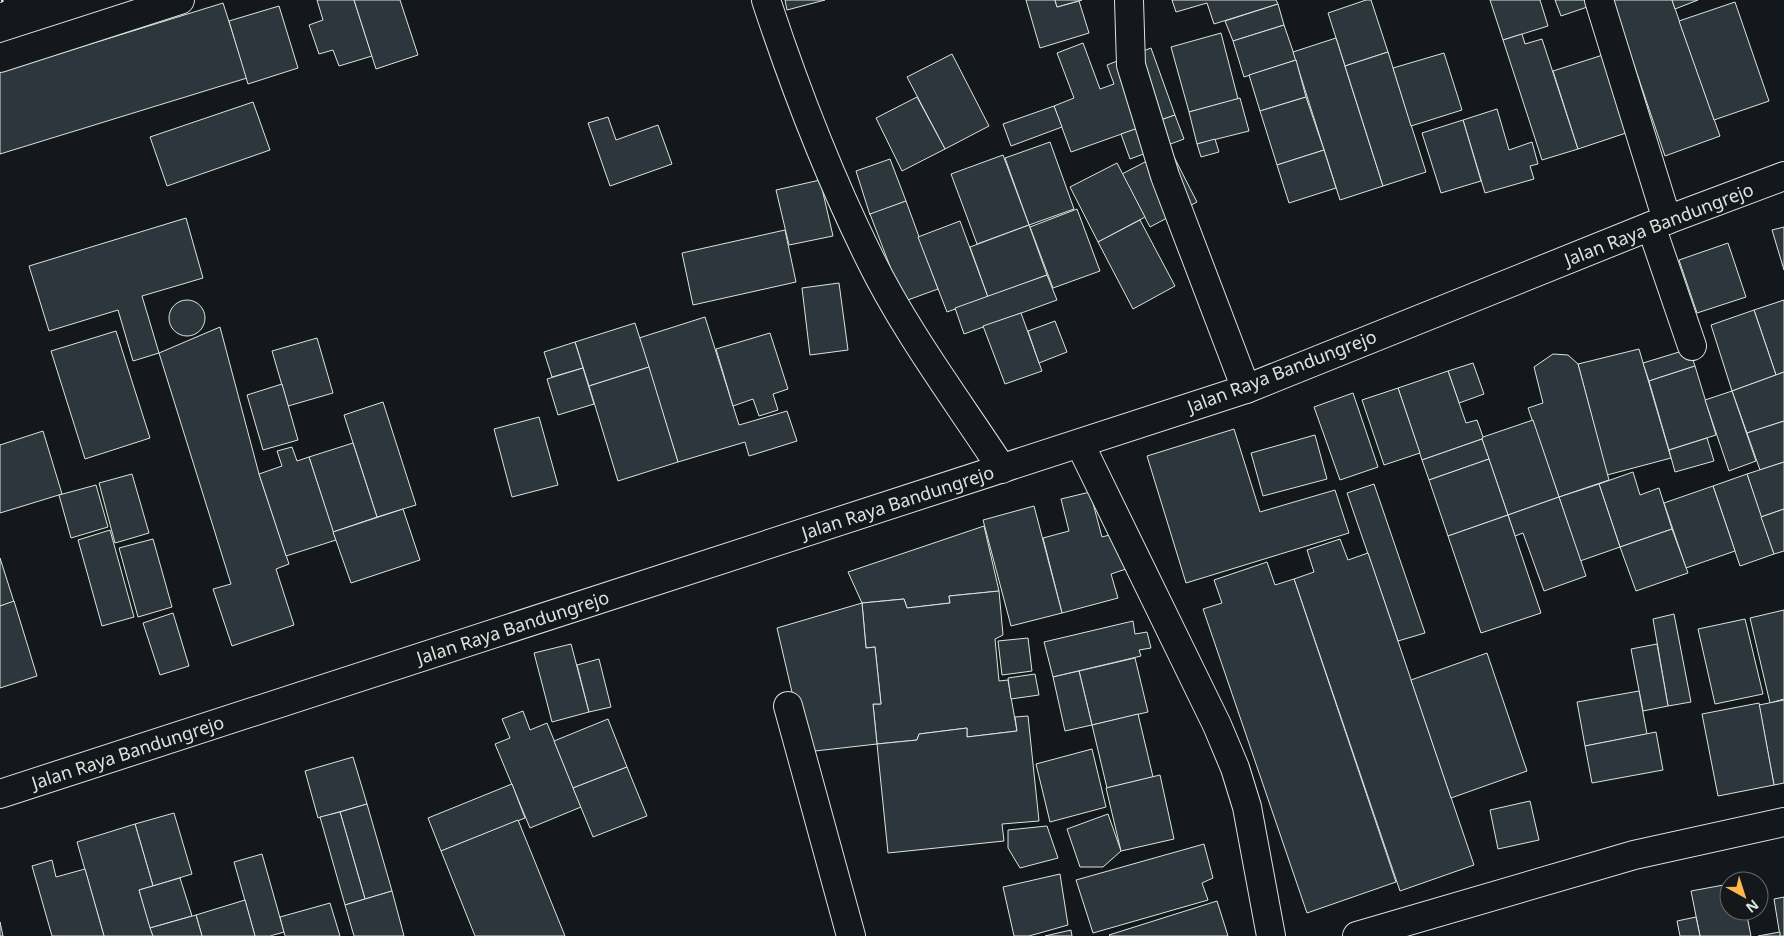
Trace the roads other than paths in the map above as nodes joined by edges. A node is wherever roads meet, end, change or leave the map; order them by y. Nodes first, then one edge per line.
1 (180, 0) edge
2 (766, 0) edge
3 (1129, 0) edge
4 (1599, 0) edge
5 (0, 58) edge
6 (1784, 176) edge
7 (1659, 223) junction
8 (1692, 346) dead end
9 (1246, 389) junction
10 (1080, 444) junction
11 (1002, 469) junction
12 (788, 706) dead end
13 (0, 794) edge
14 (1784, 822) edge
15 (850, 936) edge
16 (1271, 936) edge
17 (1357, 936) edge

1 - 5 street
2 - 11 street
3 - 9 street
4 - 7 street
6 - 7 street, Jalan Raya Bandungrejo
7 - 8 street
7 - 9 street, Jalan Raya Bandungrejo
9 - 10 street, Jalan Raya Bandungrejo
10 - 11 street, Jalan Raya Bandungrejo
10 - 16 street
11 - 13 street, Jalan Raya Bandungrejo
12 - 15 street
14 - 17 street

